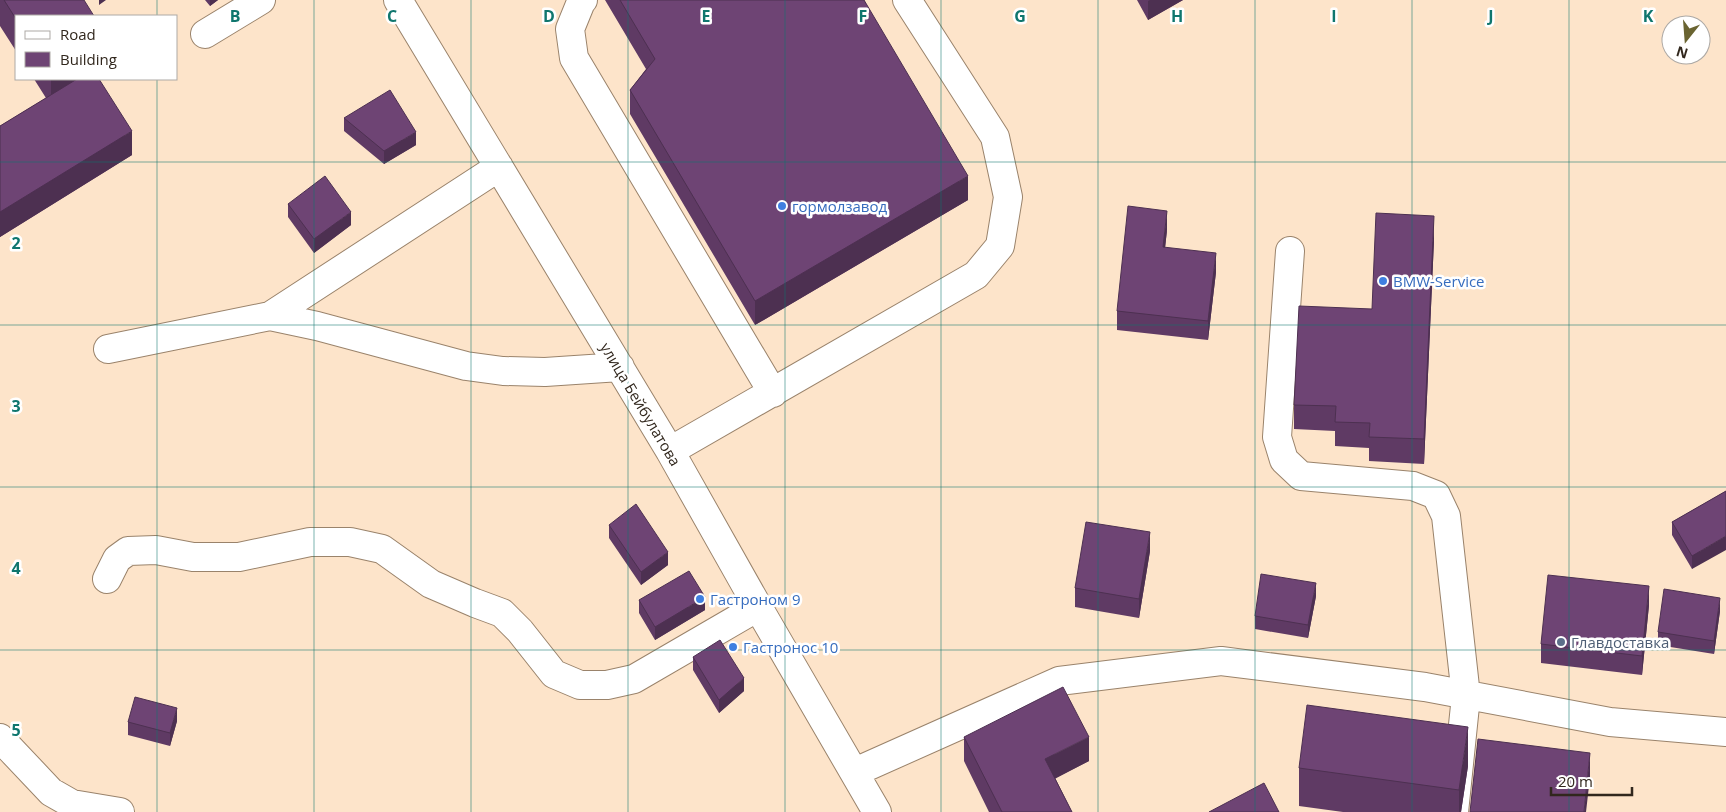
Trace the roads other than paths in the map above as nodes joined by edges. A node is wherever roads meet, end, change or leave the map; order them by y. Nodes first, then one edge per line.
1 (261, 0) edge
2 (398, 0) edge
3 (583, 0) edge
4 (907, 0) edge
5 (205, 34) dead end
6 (499, 167) junction
7 (1290, 251) dead end
8 (270, 316) junction
9 (108, 349) dead end
10 (620, 367) junction
11 (773, 393) junction
12 (670, 451) junction
13 (107, 579) dead end
14 (758, 607) junction
15 (1466, 696) junction
16 (1726, 732) edge
17 (0, 738) edge
18 (855, 772) junction
19 (868, 809) edge
20 (120, 812) edge
21 (1454, 812) edge

1 - 5 street
2 - 6 street, улица Бейбулатова
3 - 11 street
4 - 11 street
6 - 8 street
6 - 10 street, улица Бейбулатова
7 - 15 street
8 - 9 street
8 - 10 street
10 - 12 street, улица Бейбулатова
11 - 12 street
12 - 14 street, улица Бейбулатова
13 - 14 street
14 - 18 street, улица Бейбулатова
15 - 16 street
15 - 18 street
15 - 21 street
17 - 20 street
18 - 19 street, улица Бейбулатова

